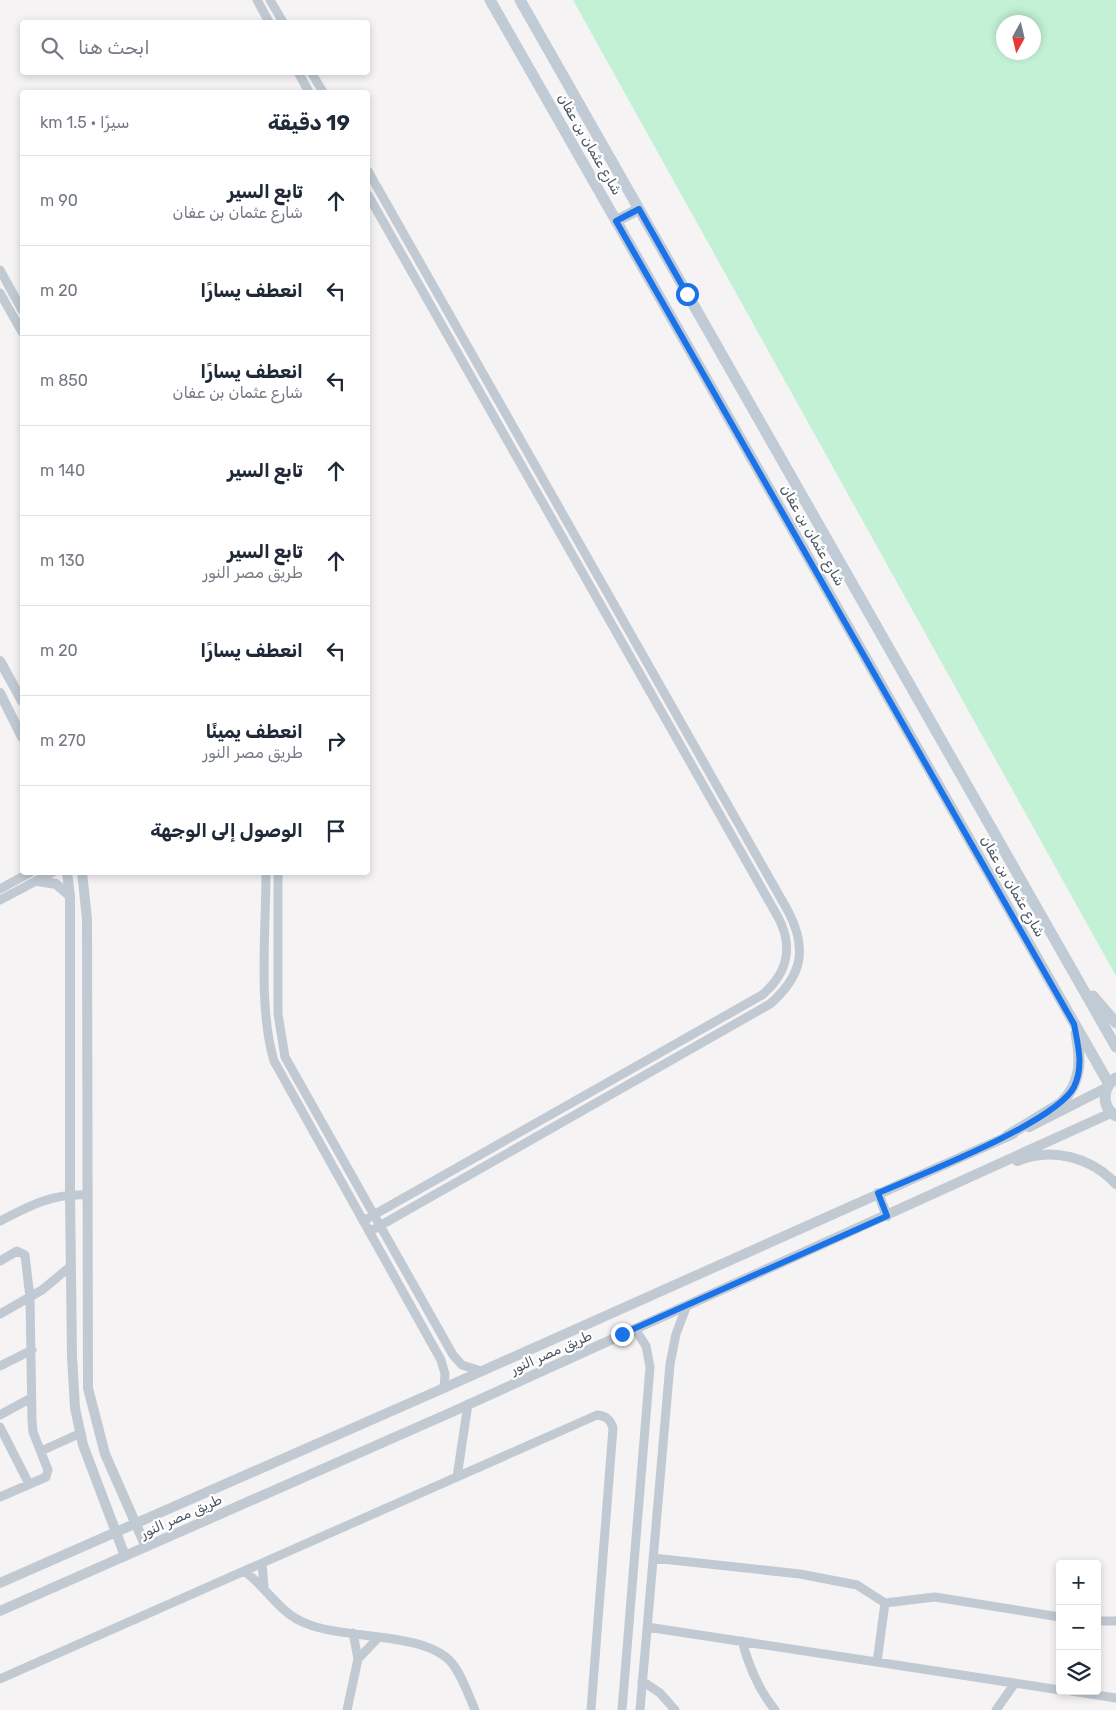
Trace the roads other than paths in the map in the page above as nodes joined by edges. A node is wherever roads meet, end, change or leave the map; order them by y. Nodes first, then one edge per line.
1 (257, 0) edge
2 (270, 0) edge
3 (490, 0) edge
4 (520, 0) edge
5 (268, 20) edge
6 (282, 20) edge
7 (300, 75) edge
8 (313, 75) edge
9 (308, 90) edge
10 (322, 90) edge
11 (370, 175) edge
12 (370, 199) edge
13 (639, 209) junction
14 (616, 221) junction
15 (0, 270) edge
16 (0, 293) edge
17 (20, 306) edge
18 (20, 328) edge
19 (0, 661) edge
20 (0, 693) edge
21 (20, 697) edge
22 (20, 733) edge
23 (67, 875) edge
24 (82, 875) edge
25 (266, 875) edge
26 (278, 875) edge
27 (34, 877) edge
28 (0, 889) edge
29 (70, 896) junction
30 (0, 900) edge
31 (1076, 976) junction
32 (1116, 1023) edge
33 (1074, 1024) junction
34 (1116, 1048) edge
35 (1110, 1083) edge
36 (1114, 1116) edge
37 (1007, 1136) junction
38 (987, 1167) junction
39 (1116, 1184) edge
40 (878, 1193) junction
41 (70, 1194) junction
42 (87, 1194) junction
43 (373, 1215) junction
44 (887, 1216) junction
45 (0, 1221) edge
46 (363, 1221) junction
47 (379, 1226) junction
48 (369, 1232) junction
49 (0, 1261) edge
50 (71, 1266) junction
51 (30, 1298) junction
52 (687, 1306) junction
53 (0, 1314) edge
54 (635, 1329) junction
55 (32, 1350) junction
56 (0, 1366) edge
57 (481, 1371) junction
58 (444, 1388) junction
59 (31, 1398) junction
60 (468, 1404) junction
61 (0, 1415) edge
62 (0, 1427) edge
63 (81, 1433) junction
64 (40, 1451) junction
65 (457, 1477) junction
66 (29, 1484) junction
67 (1, 1494) edge
68 (137, 1523) junction
69 (116, 1532) junction
70 (146, 1547) junction
71 (125, 1556) junction
72 (653, 1558) junction
73 (262, 1563) junction
74 (244, 1571) junction
75 (0, 1583) edge
76 (264, 1587) junction
77 (885, 1603) junction
78 (0, 1611) edge
79 (1056, 1616) edge
80 (1101, 1621) edge
81 (1116, 1621) edge
82 (647, 1627) junction
83 (353, 1634) junction
84 (378, 1638) junction
85 (742, 1642) junction
86 (358, 1659) junction
87 (877, 1662) junction
88 (0, 1679) edge
89 (642, 1681) junction
90 (1015, 1683) junction
91 (1056, 1689) edge
92 (1097, 1695) edge
93 (1116, 1698) edge
94 (347, 1710) edge
95 (475, 1710) edge
96 (590, 1710) edge
97 (622, 1710) edge
98 (640, 1710) edge
99 (675, 1710) edge
100 (775, 1710) edge
101 (996, 1710) edge

1 - 5 street
2 - 6 street
3 - 14 main road, شارع عثمان بن عفان
4 - 13 main road, شارع عثمان بن عفان
7 - 9 street
8 - 10 street
11 - 47 street
12 - 43 street
13 - 14 main road
13 - 31 main road, شارع عثمان بن عفان
14 - 33 main road, شارع عثمان بن عفان
15 - 17 street
16 - 18 street
19 - 21 street
20 - 22 street
23 - 29 street
24 - 42 street
25 - 46 street
26 - 43 street
27 - 28 street
27 - 29 street
27 - 30 street
29 - 41 street
31 - 32 main road
31 - 34 main road, شارع عثمان بن عفان
33 - 35 main road, شارع عثمان بن عفان
33 - 37 main road
35 - 36 main road, شارع عثمان بن عفان
35 - 37 street, طريق مصر النور
36 - 38 street, طريق مصر النور
37 - 40 street, طريق مصر النور
38 - 39 street
38 - 44 street, طريق مصر النور
40 - 44 street
40 - 57 street, طريق مصر النور
41 - 42 street
41 - 45 street
41 - 50 street
42 - 68 street
43 - 46 street
43 - 47 street
44 - 52 street, طريق مصر النور
46 - 48 street
47 - 48 street
47 - 57 street
48 - 58 street
49 - 51 street
50 - 51 street
50 - 63 street
51 - 53 street
51 - 55 street
52 - 54 street, طريق مصر النور
52 - 72 street
54 - 60 street, طريق مصر النور
54 - 97 street
55 - 56 street
55 - 59 street
57 - 58 street, طريق مصر النور
58 - 68 street, طريق مصر النور
59 - 61 street
59 - 64 street
60 - 65 street
60 - 70 street, طريق مصر النور
62 - 66 street
63 - 64 street
63 - 69 street
64 - 66 street
65 - 73 street
65 - 96 street
66 - 67 street
68 - 69 street, طريق مصر النور
68 - 70 street
69 - 71 street
69 - 75 street, طريق مصر النور
70 - 71 street, طريق مصر النور
71 - 78 street, طريق مصر النور
72 - 77 street
72 - 82 street
73 - 74 street
73 - 76 street
74 - 76 street
74 - 88 street
76 - 83 street
77 - 79 street
77 - 87 street
80 - 81 street
82 - 85 street
82 - 89 street
83 - 84 street
83 - 86 street
84 - 86 street
84 - 95 street
85 - 87 street
85 - 100 street
86 - 94 street
87 - 90 street
89 - 98 street
89 - 99 street
90 - 91 street
90 - 101 street
92 - 93 street

